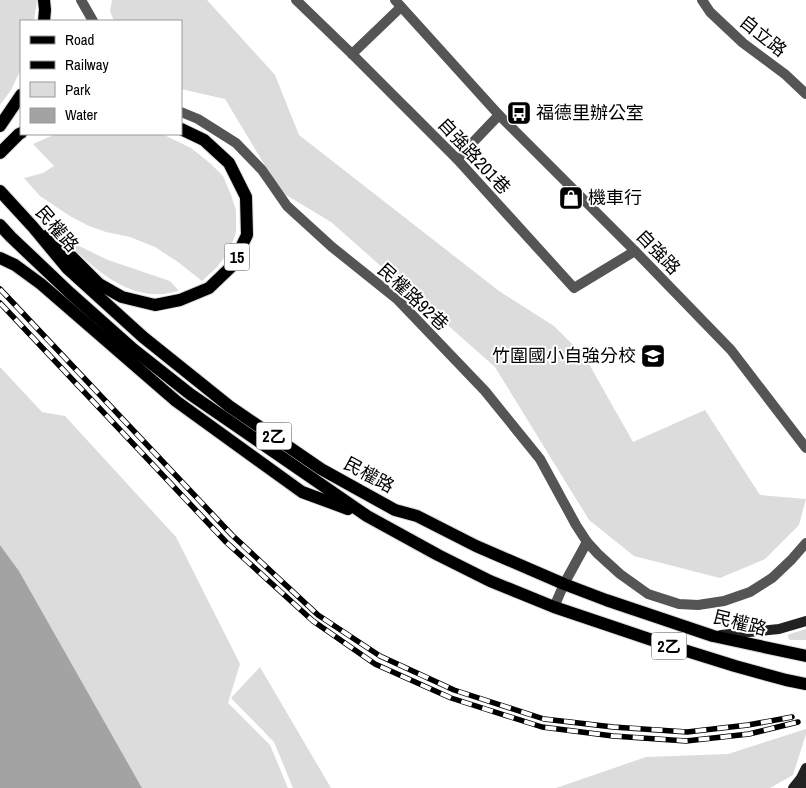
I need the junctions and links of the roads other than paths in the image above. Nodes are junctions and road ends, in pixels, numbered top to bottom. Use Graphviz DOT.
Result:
graph roads {
  1 [pos="44,0"];
  2 [pos="81,0"];
  3 [pos="296,0"];
  4 [pos="702,0"];
  5 [pos="398,3"];
  6 [pos="44,20"];
  7 [pos="92,20"];
  8 [pos="352,54"];
  9 [pos="806,94"];
  10 [pos="20,96"];
  11 [pos="182,112"];
  12 [pos="498,115"];
  13 [pos="0,126"];
  14 [pos="182,129"];
  15 [pos="20,133"];
  16 [pos="0,152"];
  17 [pos="457,159"];
  18 [pos="0,191"];
  19 [pos="0,225"];
  20 [pos="32,227"];
  21 [pos="635,251"];
  22 [pos="0,258"];
  23 [pos="806,448"];
  24 [pos="367,516"];
  25 [pos="587,542"];
  26 [pos="806,542"];
  27 [pos="564,584"];
  28 [pos="554,607"];
  29 [pos="806,621"];
  30 [pos="713,636"];
  31 [pos="803,656"];
  32 [pos="806,684"];
  33 [pos="806,768"];
  34 [pos="806,780"];
  35 [pos="793,788"];
  36 [pos="804,788"];
  1 -- 6 [label="main road"];
  2 -- 7 [label="street"];
  3 -- 8 [label="street, 自強路201巷"];
  4 -- 9 [label="street, 自立路"];
  5 -- 8 [label="street"];
  5 -- 12 [label="street, 自強路"];
  8 -- 17 [label="street, 自強路201巷"];
  10 -- 13 [label="main road"];
  11 -- 25 [label="street, 民權路92巷"];
  12 -- 17 [label="street"];
  12 -- 21 [label="street, 自強路"];
  14 -- 20 [label="main road, 15"];
  15 -- 16 [label="main road"];
  17 -- 21 [label="street, 自強路201巷"];
  18 -- 20 [label="main road, 民權路 / 2乙"];
  19 -- 24 [label="main road, 民權路 / 2乙"];
  20 -- 27 [label="main road, 民權路 / 2乙"];
  21 -- 23 [label="street, 自強路"];
  22 -- 24 [label="main road"];
  24 -- 28 [label="main road, 民權路 / 2乙"];
  25 -- 26 [label="street"];
  25 -- 27 [label="street"];
  27 -- 28 [label="street"];
  27 -- 30 [label="main road, 民權路 / 2乙"];
  28 -- 32 [label="main road, 民權路 / 2乙"];
  29 -- 30 [label="street"];
  30 -- 31 [label="main road, 民權路 / 2乙"];
  33 -- 35 [label="street"];
  34 -- 36 [label="street"];
}
